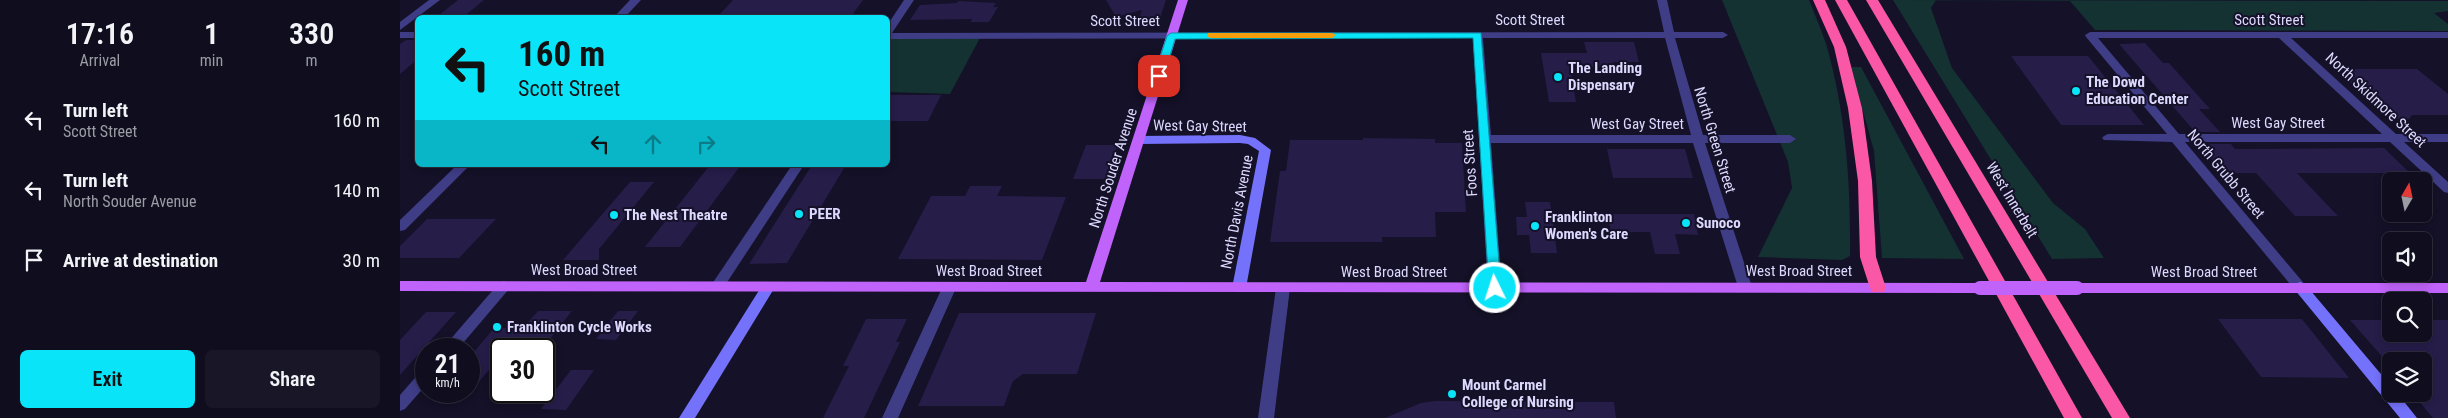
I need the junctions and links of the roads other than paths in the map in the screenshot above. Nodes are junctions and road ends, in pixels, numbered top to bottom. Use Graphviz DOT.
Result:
graph roads {
  1 [pos="435,0"];
  2 [pos="636,0"];
  3 [pos="909,0"];
  4 [pos="1183,0"];
  5 [pos="1662,0"];
  6 [pos="1819,0"];
  7 [pos="1841,0"];
  8 [pos="1872,0"];
  9 [pos="415,15"];
  10 [pos="416,15"];
  11 [pos="621,15"];
  12 [pos="400,27"];
  13 [pos="890,28"];
  14 [pos="400,35"];
  15 [pos="415,35"];
  16 [pos="1478,35"];
  17 [pos="1669,35"];
  18 [pos="1723,35"];
  19 [pos="2090,35"];
  20 [pos="2282,35"];
  21 [pos="2448,35"];
  22 [pos="890,36"];
  23 [pos="1171,36"];
  24 [pos="1699,138"];
  25 [pos="2108,138"];
  26 [pos="2393,138"];
  27 [pos="2448,138"];
  28 [pos="1484,139"];
  29 [pos="1790,139"];
  30 [pos="2176,139"];
  31 [pos="1139,140"];
  32 [pos="1260,144"];
  33 [pos="462,167"];
  34 [pos="797,167"];
  35 [pos="2448,189"];
  36 [pos="400,226"];
  37 [pos="400,286"];
  38 [pos="504,286"];
  39 [pos="717,287"];
  40 [pos="768,287"];
  41 [pos="1745,287"];
  42 [pos="2300,287"];
  43 [pos="949,288"];
  44 [pos="1091,288"];
  45 [pos="1240,288"];
  46 [pos="1283,288"];
  47 [pos="1495,288"];
  48 [pos="1878,288"];
  49 [pos="2448,288"];
  50 [pos="459,338"];
  51 [pos="415,388"];
  52 [pos="400,405"];
  53 [pos="687,418"];
  54 [pos="890,418"];
  55 [pos="1266,418"];
  56 [pos="2073,418"];
  57 [pos="2121,418"];
  58 [pos="2409,418"];
  1 -- 10 [label="street"];
  2 -- 11 [label="street"];
  3 -- 13 [label="street"];
  4 -- 23 [label="main road, North Souder Avenue"];
  5 -- 17 [label="street, North Green Street"];
  6 -- 48 [label="highway"];
  7 -- 56 [label="highway"];
  8 -- 57 [label="highway, West Innerbelt"];
  9 -- 12 [label="street"];
  14 -- 15 [label="street"];
  16 -- 17 [label="street, Scott Street"];
  16 -- 23 [label="street, Scott Street"];
  16 -- 28 [label="street, Foos Street"];
  17 -- 18 [label="street, Scott Street"];
  17 -- 24 [label="street, North Green Street"];
  19 -- 20 [label="street, Scott Street"];
  19 -- 30 [label="street, North Grubb Street"];
  20 -- 21 [label="street, Scott Street"];
  20 -- 26 [label="street, North Skidmore Street"];
  22 -- 23 [label="street, Scott Street"];
  23 -- 31 [label="main road, North Souder Avenue"];
  24 -- 28 [label="street, West Gay Street"];
  24 -- 29 [label="street, West Gay Street"];
  24 -- 41 [label="street, North Green Street"];
  25 -- 30 [label="street, West Gay Street"];
  26 -- 27 [label="street, West Gay Street"];
  26 -- 30 [label="street, West Gay Street"];
  26 -- 35 [label="street, North Skidmore Street"];
  28 -- 47 [label="street, Foos Street"];
  30 -- 42 [label="street, North Grubb Street"];
  31 -- 32 [label="street, West Gay Street"];
  31 -- 44 [label="main road, North Souder Avenue"];
  32 -- 45 [label="street, North Davis Avenue"];
  33 -- 36 [label="street"];
  34 -- 39 [label="street"];
  37 -- 38 [label="main road, West Broad Street"];
  38 -- 39 [label="main road, West Broad Street"];
  38 -- 50 [label="street"];
  39 -- 40 [label="main road, West Broad Street"];
  40 -- 43 [label="main road, West Broad Street"];
  40 -- 53 [label="street"];
  41 -- 47 [label="main road, West Broad Street"];
  41 -- 48 [label="main road, West Broad Street"];
  42 -- 48 [label="main road, West Broad Street, bridge"];
  42 -- 49 [label="main road, West Broad Street"];
  42 -- 58 [label="street"];
  43 -- 44 [label="main road, West Broad Street"];
  43 -- 54 [label="street"];
  44 -- 45 [label="main road, West Broad Street"];
  45 -- 46 [label="main road, West Broad Street"];
  46 -- 47 [label="main road, West Broad Street"];
  46 -- 55 [label="street"];
  51 -- 52 [label="street"];
}
